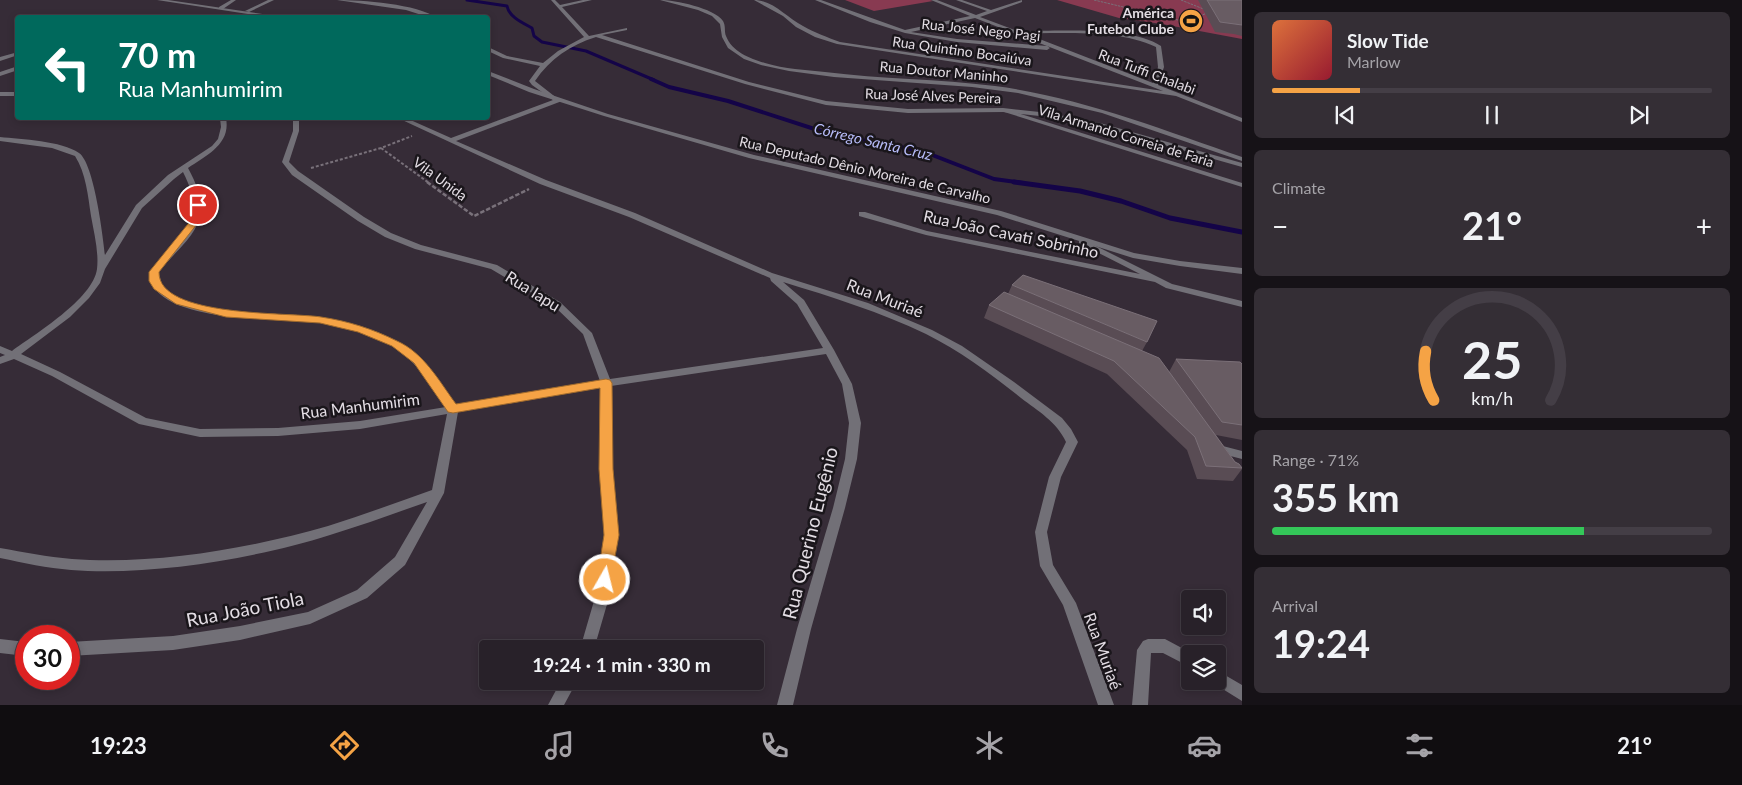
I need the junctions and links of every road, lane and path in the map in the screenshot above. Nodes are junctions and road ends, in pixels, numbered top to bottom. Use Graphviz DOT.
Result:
graph roads {
  1 [pos="159,0"];
  2 [pos="234,0"];
  3 [pos="272,0"];
  4 [pos="339,0"];
  5 [pos="553,0"];
  6 [pos="589,0"];
  7 [pos="662,0"];
  8 [pos="756,0"];
  9 [pos="817,0"];
  10 [pos="933,0"];
  11 [pos="958,0"];
  12 [pos="1094,0"];
  13 [pos="1182,0"];
  14 [pos="1020,1"];
  15 [pos="1000,2"];
  16 [pos="1007,5"];
  17 [pos="560,6"];
  18 [pos="221,8"];
  19 [pos="247,11"];
  20 [pos="990,11"];
  21 [pos="264,15"];
  22 [pos="432,15"];
  23 [pos="978,16"];
  24 [pos="624,29"];
  25 [pos="903,31"];
  26 [pos="1013,31"];
  27 [pos="596,35"];
  28 [pos="588,38"];
  29 [pos="1058,49"];
  30 [pos="490,51"];
  31 [pos="15,54"];
  32 [pos="0,59"];
  33 [pos="545,65"];
  34 [pos="15,69"];
  35 [pos="0,74"];
  36 [pos="490,74"];
  37 [pos="1155,86"];
  38 [pos="0,94"];
  39 [pos="15,94"];
  40 [pos="1175,95"];
  41 [pos="558,100"];
  42 [pos="1003,110"];
  43 [pos="223,120"];
  44 [pos="296,120"];
  45 [pos="407,120"];
  46 [pos="1242,120"];
  47 [pos="429,129"];
  48 [pos="0,138"];
  49 [pos="450,141"];
  50 [pos="381,148"];
  51 [pos="1242,159"];
  52 [pos="1242,165"];
  53 [pos="184,167"];
  54 [pos="295,173"];
  55 [pos="543,182"];
  56 [pos="1242,185"];
  57 [pos="862,214"];
  58 [pos="1082,241"];
  59 [pos="101,269"];
  60 [pos="1242,271"];
  61 [pos="769,275"];
  62 [pos="1154,280"];
  63 [pos="1242,304"];
  64 [pos="0,349"];
  65 [pos="828,350"];
  66 [pos="12,356"];
  67 [pos="0,361"];
  68 [pos="606,383"];
  69 [pos="453,409"];
  70 [pos="1242,455"];
  71 [pos="1226,463"];
  72 [pos="438,493"];
  73 [pos="0,553"];
  74 [pos="591,640"];
  75 [pos="0,646"];
  76 [pos="15,647"];
  77 [pos="80,648"];
  78 [pos="1181,655"];
  79 [pos="1226,683"];
  80 [pos="564,690"];
  81 [pos="1242,694"];
  82 [pos="556,705"];
  83 [pos="785,705"];
  84 [pos="1106,705"];
  85 [pos="1140,705"];
  1 -- 18 [label="street"];
  2 -- 18 [label="street"];
  3 -- 19 [label="street"];
  4 -- 22 [label="street"];
  5 -- 17 [label="street"];
  6 -- 17 [label="street"];
  7 -- 51 [label="street, Rua Doutor Maninho"];
  8 -- 40 [label="street, Rua Quintino Bocaiúva"];
  9 -- 25 [label="street, Rua José Nego Pagi"];
  10 -- 23 [label="street, Rua Tuffi Chalabi"];
  11 -- 20 [label="street"];
  12 -- 13 [label="path"];
  14 -- 16 [label="street"];
  15 -- 16 [label="street"];
  16 -- 20 [label="street"];
  17 -- 28 [label="street"];
  18 -- 19 [label="street"];
  19 -- 21 [label="street"];
  20 -- 23 [label="street"];
  23 -- 25 [label="street"];
  23 -- 26 [label="street, Rua Tuffi Chalabi"];
  24 -- 27 [label="street"];
  25 -- 29 [label="street, Rua José Nego Pagi"];
  26 -- 29 [label="street, Rua Tuffi Chalabi"];
  26 -- 37 [label="street"];
  27 -- 28 [label="street"];
  27 -- 42 [label="street, Rua José Alves Pereira"];
  28 -- 33 [label="street"];
  29 -- 37 [label="street, Rua Tuffi Chalabi"];
  30 -- 33 [label="street"];
  31 -- 32 [label="street"];
  33 -- 41 [label="street"];
  34 -- 35 [label="street"];
  36 -- 41 [label="street, Rua Deputado Dênio Moreira de Carvalho"];
  37 -- 40 [label="street, Rua Tuffi Chalabi"];
  38 -- 39 [label="street"];
  40 -- 46 [label="street, Rua Tuffi Chalabi"];
  41 -- 49 [label="street"];
  41 -- 58 [label="street, Rua Deputado Dênio Moreira de Carvalho"];
  42 -- 52 [label="street, Rua José Alves Pereira"];
  42 -- 56 [label="street, Vila Armando Correia de Faria"];
  43 -- 53 [label="street"];
  44 -- 54 [label="street"];
  45 -- 47 [label="street, Rua Muriaé"];
  47 -- 49 [label="street, Rua Muriaé"];
  47 -- 50 [label="path"];
  48 -- 59 [label="street"];
  49 -- 55 [label="street, Rua Muriaé"];
  50 -- 54 [label="path"];
  50 -- 55 [label="path, Vila Unida"];
  53 -- 59 [label="street"];
  53 -- 69 [label="street"];
  54 -- 68 [label="street, Rua Iapu"];
  55 -- 61 [label="street, Rua Muriaé"];
  57 -- 62 [label="street, Rua João Cavati Sobrinho"];
  58 -- 60 [label="street, Rua Deputado Dênio Moreira de Carvalho"];
  58 -- 62 [label="street"];
  59 -- 66 [label="street"];
  61 -- 65 [label="street, Rua Querino Eugênio"];
  61 -- 84 [label="street, Rua Muriaé"];
  62 -- 63 [label="street"];
  64 -- 66 [label="street, Rua Manhumirim"];
  65 -- 68 [label="street, Rua Manhumirim"];
  65 -- 83 [label="street, Rua Querino Eugênio"];
  66 -- 67 [label="street"];
  66 -- 69 [label="street, Rua Manhumirim"];
  68 -- 69 [label="street, Rua Manhumirim"];
  68 -- 74 [label="street, Rua Iapu"];
  69 -- 72 [label="street, Rua João Tiola"];
  70 -- 71 [label="street"];
  72 -- 73 [label="street"];
  72 -- 77 [label="street, Rua João Tiola"];
  75 -- 76 [label="street"];
  78 -- 85 [label="street"];
  79 -- 81 [label="street"];
  80 -- 82 [label="street"];
}
